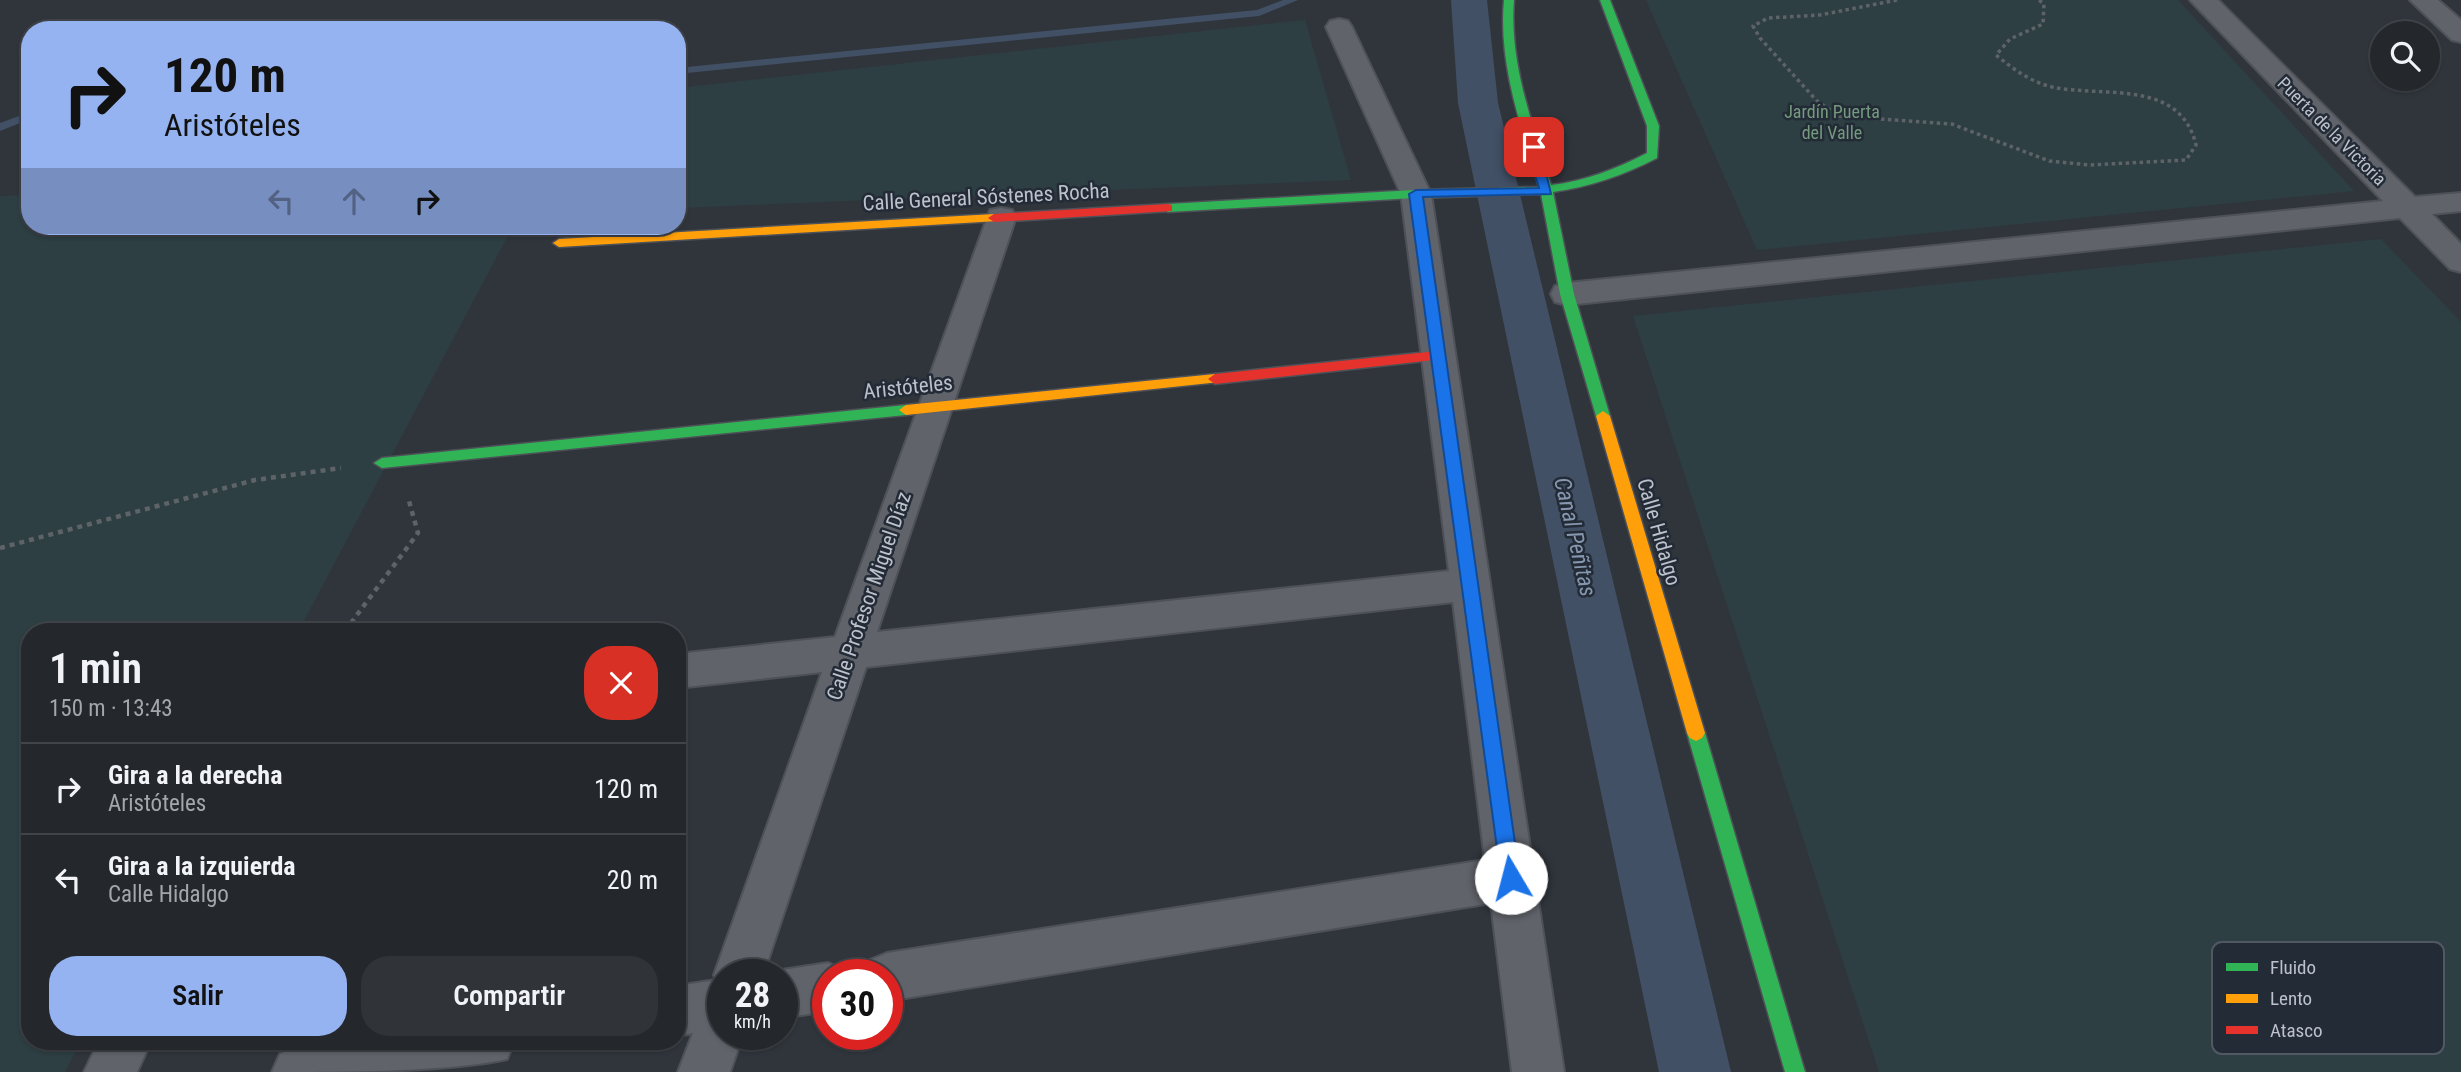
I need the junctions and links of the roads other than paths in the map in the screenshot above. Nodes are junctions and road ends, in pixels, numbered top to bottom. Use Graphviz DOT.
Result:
graph roads {
  1 [pos="1509,0"];
  2 [pos="1605,0"];
  3 [pos="2203,0"];
  4 [pos="2423,0"];
  5 [pos="1339,27"];
  6 [pos="2461,34"];
  7 [pos="1546,192"];
  8 [pos="1416,194"];
  9 [pos="2461,202"];
  10 [pos="2407,207"];
  11 [pos="1001,217"];
  12 [pos="559,243"];
  13 [pos="2461,262"];
  14 [pos="1567,293"];
  15 [pos="1438,356"];
  16 [pos="934,406"];
  17 [pos="382,463"];
  18 [pos="1470,584"];
  19 [pos="850,652"];
  20 [pos="686,670"];
  21 [pos="1511,878"];
  22 [pos="744,959"];
  23 [pos="903,974"];
  24 [pos="707,1006"];
  25 [pos="686,1009"];
  26 [pos="122,1050"];
  27 [pos="434,1050"];
  28 [pos="712,1050"];
  29 [pos="110,1072"];
  30 [pos="298,1072"];
  31 [pos="704,1072"];
  32 [pos="1538,1072"];
  33 [pos="1795,1072"];
  1 -- 7 [label="street, Calle Hidalgo"];
  2 -- 7 [label="street"];
  3 -- 10 [label="street, Puerta de la Victoria"];
  4 -- 6 [label="street"];
  5 -- 8 [label="street"];
  7 -- 8 [label="street"];
  7 -- 14 [label="street, Calle Hidalgo"];
  8 -- 11 [label="street, Calle General Sóstenes Rocha"];
  8 -- 15 [label="street"];
  9 -- 10 [label="street"];
  10 -- 13 [label="street, Puerta de la Victoria"];
  10 -- 14 [label="street"];
  11 -- 12 [label="street, Calle General Sóstenes Rocha"];
  11 -- 16 [label="street, Calle Profesor Miguel Díaz"];
  14 -- 33 [label="street, Calle Hidalgo"];
  15 -- 16 [label="street, Aristóteles"];
  15 -- 18 [label="street"];
  16 -- 17 [label="street, Aristóteles"];
  16 -- 19 [label="street, Calle Profesor Miguel Díaz"];
  18 -- 19 [label="street"];
  18 -- 21 [label="street"];
  19 -- 20 [label="street"];
  19 -- 22 [label="street, Calle Profesor Miguel Díaz"];
  21 -- 23 [label="street"];
  21 -- 32 [label="street"];
  24 -- 25 [label="street"];
  26 -- 29 [label="street"];
  27 -- 30 [label="street"];
  28 -- 31 [label="street"];
}
